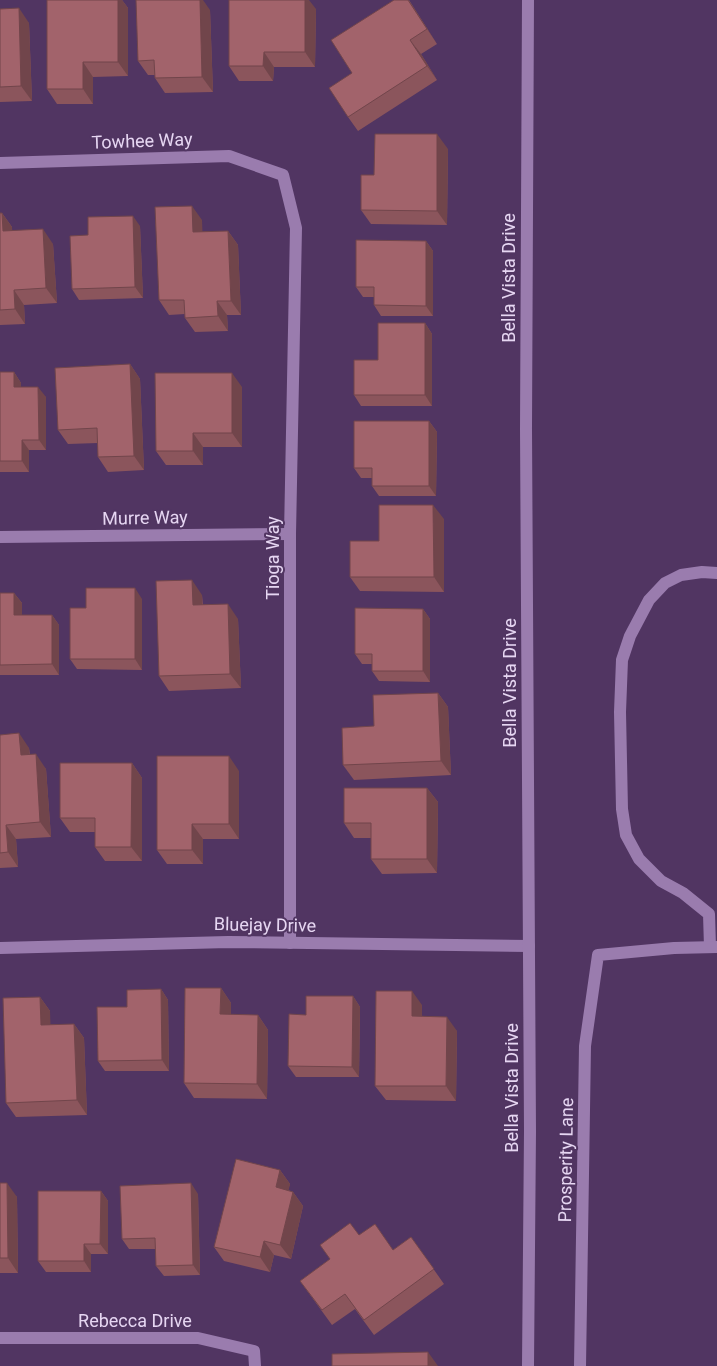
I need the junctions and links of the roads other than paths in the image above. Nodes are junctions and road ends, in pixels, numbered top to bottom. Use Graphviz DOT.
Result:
graph roads {
  1 [pos="528,0"];
  2 [pos="0,163"];
  3 [pos="283,174"];
  4 [pos="290,534"];
  5 [pos="0,537"];
  6 [pos="717,573"];
  7 [pos="290,943"];
  8 [pos="530,946"];
  9 [pos="714,947"];
  10 [pos="0,948"];
  11 [pos="0,1338"];
  12 [pos="255,1366"];
  13 [pos="528,1366"];
  14 [pos="580,1366"];
  1 -- 8 [label="street, Bella Vista Drive"];
  2 -- 3 [label="street, Towhee Way"];
  3 -- 4 [label="street, Tioga Way"];
  4 -- 5 [label="street, Murre Way"];
  4 -- 7 [label="street, Tioga Way"];
  6 -- 9 [label="street"];
  7 -- 8 [label="street, Bluejay Drive"];
  7 -- 10 [label="street, Bluejay Drive"];
  8 -- 13 [label="street, Bella Vista Drive"];
  9 -- 14 [label="street, Prosperity Lane"];
  11 -- 12 [label="street, Rebecca Drive"];
}
